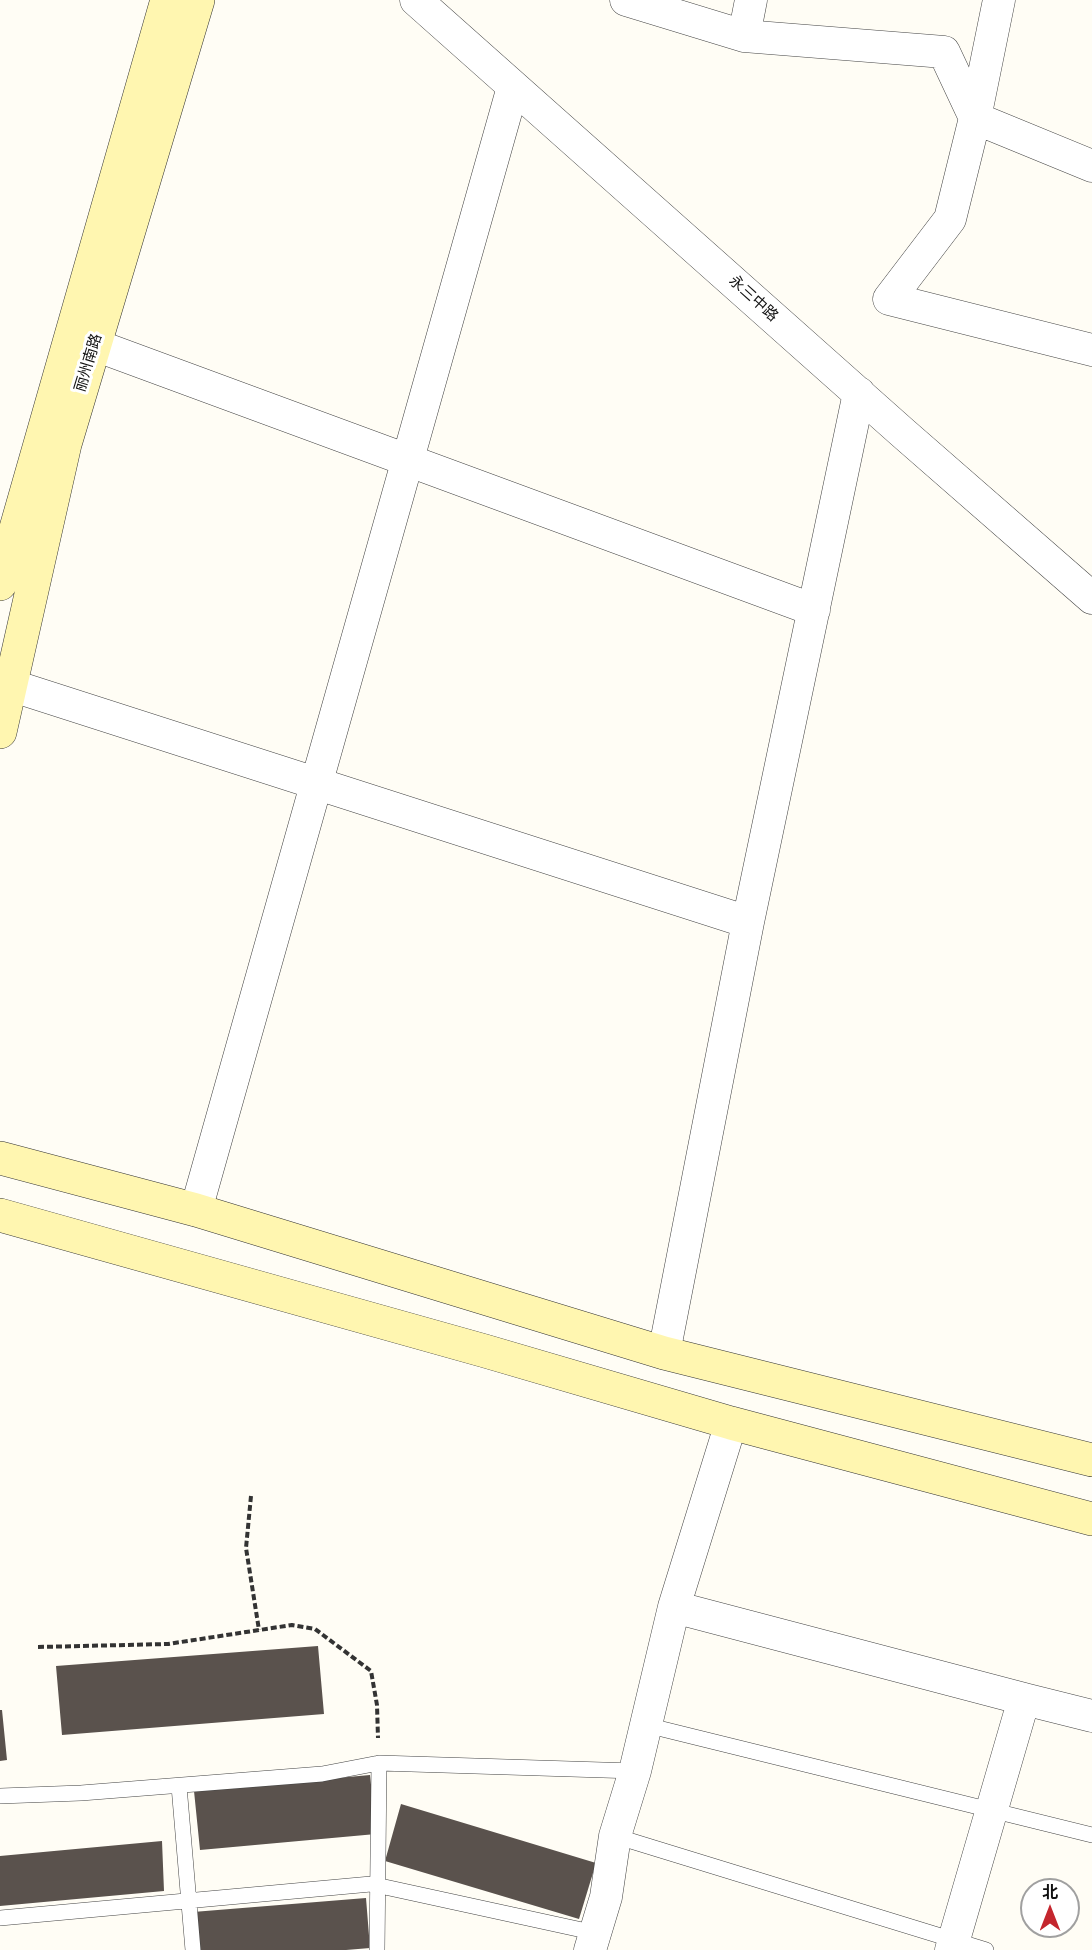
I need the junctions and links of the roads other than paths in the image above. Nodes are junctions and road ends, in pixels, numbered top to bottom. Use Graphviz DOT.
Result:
graph roads {
  1 [pos="167,0"];
  2 [pos="198,0"];
  3 [pos="416,0"];
  4 [pos="626,0"];
  5 [pos="751,0"];
  6 [pos="999,0"];
  7 [pos="744,36"];
  8 [pos="513,87"];
  9 [pos="975,118"];
  10 [pos="1092,166"];
  11 [pos="95,345"];
  12 [pos="1092,350"];
  13 [pos="859,393"];
  14 [pos="8,522"];
  15 [pos="1080,577"];
  16 [pos="0,584"];
  17 [pos="1092,598"];
  18 [pos="814,610"];
  19 [pos="10,685"];
  20 [pos="0,732"];
  21 [pos="748,922"];
  22 [pos="0,1158"];
  23 [pos="196,1210"];
  24 [pos="0,1215"];
  25 [pos="664,1353"];
  26 [pos="731,1423"];
  27 [pos="1092,1460"];
  28 [pos="1092,1519"];
  29 [pos="674,1607"];
  30 [pos="1024,1699"];
  31 [pos="1092,1716"];
  32 [pos="646,1725"];
  33 [pos="379,1762"];
  34 [pos="635,1772"];
  35 [pos="179,1786"];
  36 [pos="0,1796"];
  37 [pos="1092,1834"];
  38 [pos="615,1836"];
  39 [pos="0,1917"];
  40 [pos="593,1942"];
  41 [pos="193,1950"];
  42 [pos="377,1950"];
  43 [pos="951,1950"];
  44 [pos="986,1950"];
  1 -- 14 [label="main road"];
  2 -- 11 [label="main road, 丽州南路"];
  3 -- 8 [label="street, 永三中路"];
  4 -- 7 [label="street"];
  5 -- 7 [label="street"];
  6 -- 9 [label="street"];
  7 -- 9 [label="street"];
  8 -- 13 [label="street, 永三中路"];
  8 -- 23 [label="street"];
  9 -- 10 [label="street"];
  9 -- 12 [label="street"];
  11 -- 18 [label="street"];
  11 -- 19 [label="main road, 丽州南路"];
  13 -- 15 [label="street, 永三中路"];
  13 -- 18 [label="street"];
  14 -- 16 [label="main road"];
  15 -- 17 [label="street, 永三中路"];
  18 -- 21 [label="street"];
  19 -- 20 [label="main road, 丽州南路"];
  19 -- 21 [label="street"];
  21 -- 25 [label="street"];
  22 -- 23 [label="main road"];
  23 -- 25 [label="main road"];
  24 -- 26 [label="main road"];
  25 -- 27 [label="main road"];
  26 -- 28 [label="main road"];
  26 -- 29 [label="street"];
  29 -- 30 [label="street"];
  29 -- 32 [label="street"];
  30 -- 31 [label="street"];
  30 -- 43 [label="street"];
  32 -- 34 [label="street"];
  32 -- 37 [label="lane"];
  33 -- 34 [label="lane"];
  33 -- 35 [label="lane"];
  33 -- 42 [label="lane"];
  34 -- 38 [label="street"];
  35 -- 36 [label="lane"];
  35 -- 41 [label="lane"];
  38 -- 40 [label="street"];
  38 -- 44 [label="lane"];
  39 -- 40 [label="lane"];
}
